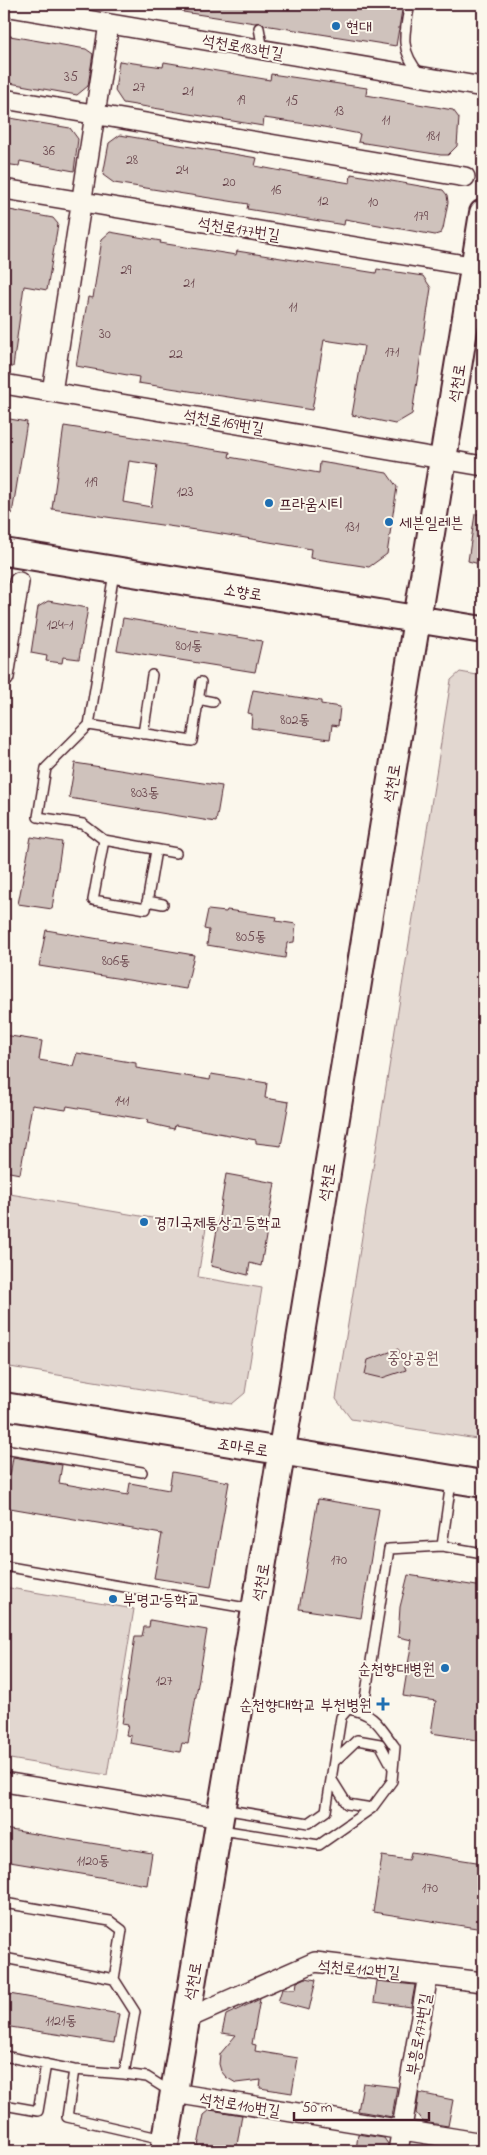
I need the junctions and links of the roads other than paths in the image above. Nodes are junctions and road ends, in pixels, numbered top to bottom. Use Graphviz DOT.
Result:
graph roads {
  1 [pos="410,4"];
  2 [pos="4,6"];
  3 [pos="110,24"];
  4 [pos="259,28"];
  5 [pos="263,50"];
  6 [pos="422,76"];
  7 [pos="483,87"];
  8 [pos="4,99"];
  9 [pos="96,114"];
  10 [pos="465,177"];
  11 [pos="4,189"];
  12 [pos="82,202"];
  13 [pos="483,213"];
  14 [pos="479,267"];
  15 [pos="4,384"];
  16 [pos="52,392"];
  17 [pos="444,459"];
  18 [pos="483,466"];
  19 [pos="4,552"];
  20 [pos="115,570"];
  21 [pos="19,582"];
  22 [pos="418,619"];
  23 [pos="483,630"];
  24 [pos="152,675"];
  25 [pos="4,677"];
  26 [pos="200,682"];
  27 [pos="198,699"];
  28 [pos="213,702"];
  29 [pos="89,725"];
  30 [pos="143,734"];
  31 [pos="104,840"];
  32 [pos="156,850"];
  33 [pos="176,853"];
  34 [pos="147,901"];
  35 [pos="163,904"];
  36 [pos="4,1406"];
  37 [pos="4,1449"];
  38 [pos="281,1452"];
  39 [pos="142,1472"];
  40 [pos="451,1479"];
  41 [pos="483,1484"];
  42 [pos="442,1546"];
  43 [pos="483,1553"];
  44 [pos="4,1566"];
  45 [pos="255,1609"];
  46 [pos="363,1711"];
  47 [pos="335,1760"];
  48 [pos="393,1768"];
  49 [pos="332,1780"];
  50 [pos="4,1782"];
  51 [pos="372,1808"];
  52 [pos="220,1819"];
  53 [pos="4,1903"];
  54 [pos="4,1958"];
  55 [pos="428,1975"];
  56 [pos="114,1979"];
  57 [pos="483,1982"];
  58 [pos="186,2019"];
  59 [pos="4,2056"];
  60 [pos="46,2064"];
  61 [pos="74,2070"];
  62 [pos="124,2074"];
  63 [pos="174,2093"];
  64 [pos="4,2105"];
  65 [pos="402,2130"];
  66 [pos="483,2143"];
  67 [pos="165,2145"];
  68 [pos="398,2151"];
  1 -- 6 [label="lane"];
  2 -- 3 [label="street, 석천로183번길"];
  3 -- 5 [label="street, 석천로183번길"];
  3 -- 9 [label="street"];
  4 -- 5 [label="lane"];
  5 -- 6 [label="street, 석천로183번길"];
  6 -- 7 [label="street, 석천로183번길"];
  8 -- 9 [label="street"];
  9 -- 10 [label="street"];
  9 -- 12 [label="street"];
  11 -- 12 [label="street, 석천로177번길"];
  12 -- 14 [label="street, 석천로177번길"];
  12 -- 16 [label="street"];
  13 -- 14 [label="street, 석천로"];
  14 -- 17 [label="street, 석천로"];
  15 -- 16 [label="street, 석천로169번길"];
  16 -- 17 [label="street, 석천로169번길"];
  17 -- 18 [label="street, 석천로169번길"];
  17 -- 22 [label="street, 석천로"];
  19 -- 20 [label="street, 소향로"];
  20 -- 22 [label="street, 소향로"];
  20 -- 29 [label="lane"];
  21 -- 25 [label="street"];
  22 -- 23 [label="street, 소향로"];
  22 -- 38 [label="street, 석천로"];
  24 -- 30 [label="lane"];
  26 -- 27 [label="lane"];
  27 -- 28 [label="lane"];
  27 -- 30 [label="lane"];
  29 -- 30 [label="lane"];
  29 -- 31 [label="lane"];
  31 -- 32 [label="lane"];
  31 -- 34 [label="lane"];
  32 -- 33 [label="lane"];
  32 -- 34 [label="lane"];
  34 -- 35 [label="lane"];
  36 -- 38 [label="street, 조마루로"];
  37 -- 39 [label="lane"];
  38 -- 40 [label="street, 조마루로"];
  38 -- 45 [label="street, 석천로"];
  40 -- 41 [label="street, 조마루로"];
  40 -- 42 [label="lane"];
  42 -- 43 [label="lane"];
  42 -- 46 [label="lane"];
  44 -- 45 [label="lane"];
  45 -- 52 [label="street, 석천로"];
  46 -- 47 [label="lane"];
  46 -- 48 [label="lane"];
  47 -- 48 [label="lane"];
  47 -- 49 [label="lane"];
  48 -- 51 [label="lane"];
  49 -- 51 [label="lane"];
  49 -- 52 [label="lane"];
  50 -- 52 [label="street"];
  51 -- 52 [label="lane"];
  52 -- 58 [label="street, 석천로"];
  53 -- 56 [label="lane"];
  54 -- 56 [label="lane"];
  55 -- 57 [label="street, 석천로112번길"];
  55 -- 58 [label="street, 석천로112번길"];
  55 -- 65 [label="street, 부흥로177번길"];
  56 -- 62 [label="lane"];
  58 -- 63 [label="street, 석천로"];
  59 -- 60 [label="lane"];
  60 -- 61 [label="lane"];
  60 -- 64 [label="lane"];
  61 -- 62 [label="lane"];
  61 -- 67 [label="lane"];
  62 -- 63 [label="lane"];
  63 -- 65 [label="street, 석천로110번길"];
  63 -- 67 [label="street, 석천로"];
  65 -- 66 [label="street, 석천로110번길"];
  65 -- 68 [label="street, 부흥로177번길"];
}
